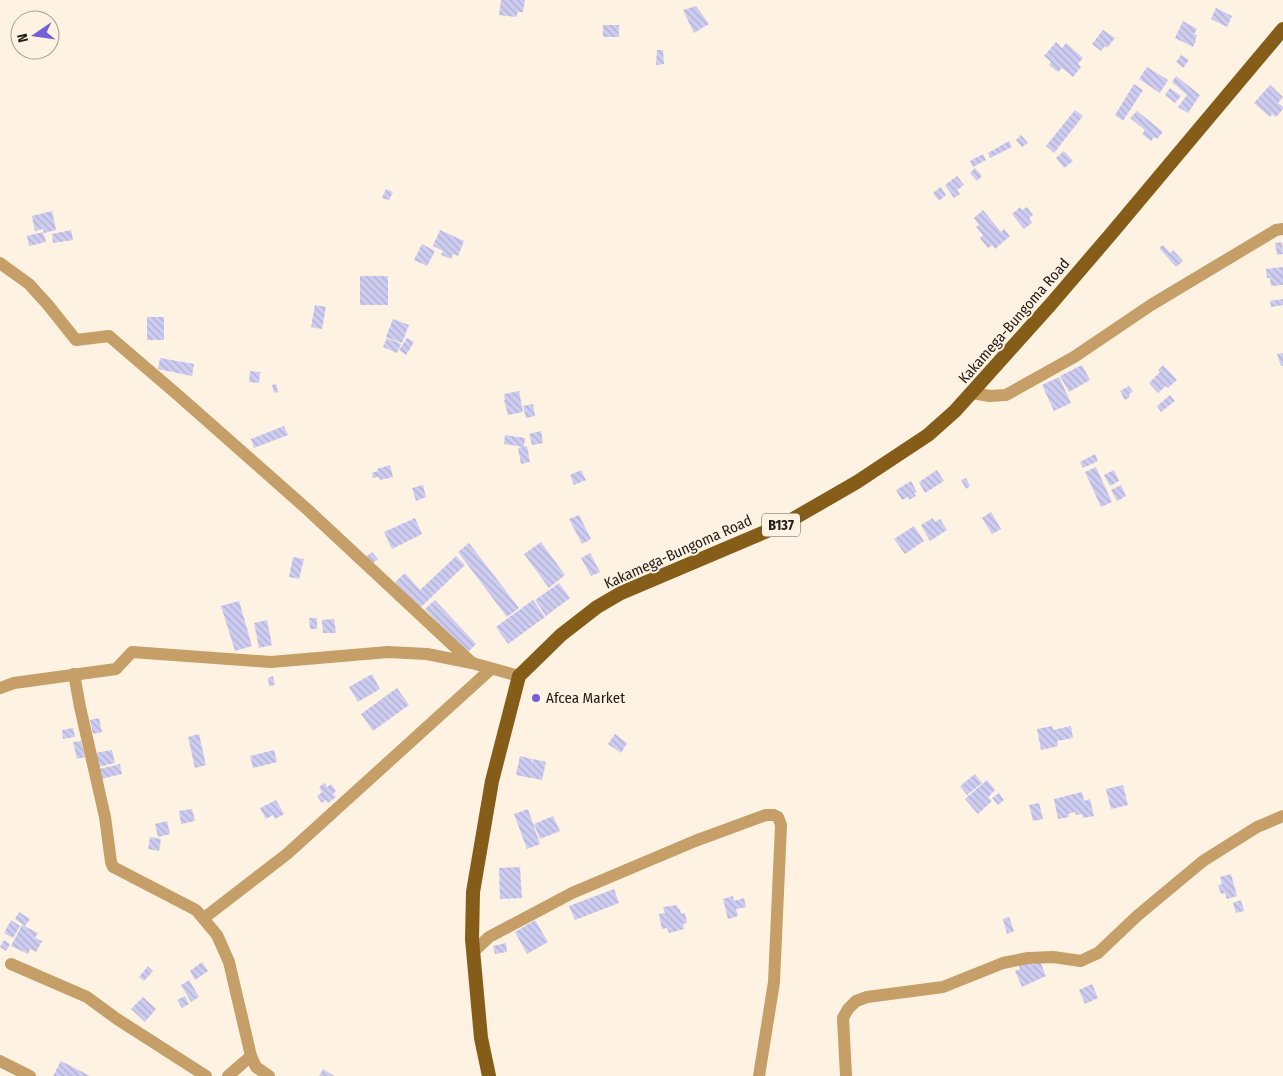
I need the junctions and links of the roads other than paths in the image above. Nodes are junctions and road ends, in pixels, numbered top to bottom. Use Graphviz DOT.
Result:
graph roads {
  1 [pos="1283,29"];
  2 [pos="1283,229"];
  3 [pos="0,263"];
  4 [pos="972,393"];
  5 [pos="472,663"];
  6 [pos="491,669"];
  7 [pos="74,674"];
  8 [pos="519,676"];
  9 [pos="0,688"];
  10 [pos="1283,816"];
  11 [pos="204,918"];
  12 [pos="473,952"];
  13 [pos="11,964"];
  14 [pos="251,1056"];
  15 [pos="0,1061"];
  16 [pos="30,1076"];
  17 [pos="206,1076"];
  18 [pos="228,1076"];
  19 [pos="269,1076"];
  20 [pos="490,1076"];
  21 [pos="759,1076"];
  22 [pos="846,1076"];
  1 -- 4 [label="main road, Kakamega-Bungoma Road / B137"];
  2 -- 4 [label="street"];
  3 -- 5 [label="street"];
  4 -- 8 [label="main road, Kakamega-Bungoma Road / B137"];
  5 -- 6 [label="street"];
  5 -- 7 [label="street"];
  6 -- 8 [label="street"];
  6 -- 11 [label="street"];
  7 -- 9 [label="street"];
  7 -- 11 [label="street"];
  8 -- 12 [label="main road"];
  10 -- 22 [label="street"];
  11 -- 14 [label="street"];
  12 -- 20 [label="main road"];
  12 -- 21 [label="street"];
  13 -- 17 [label="street"];
  14 -- 18 [label="street"];
  14 -- 19 [label="street"];
  15 -- 16 [label="street"];
}
